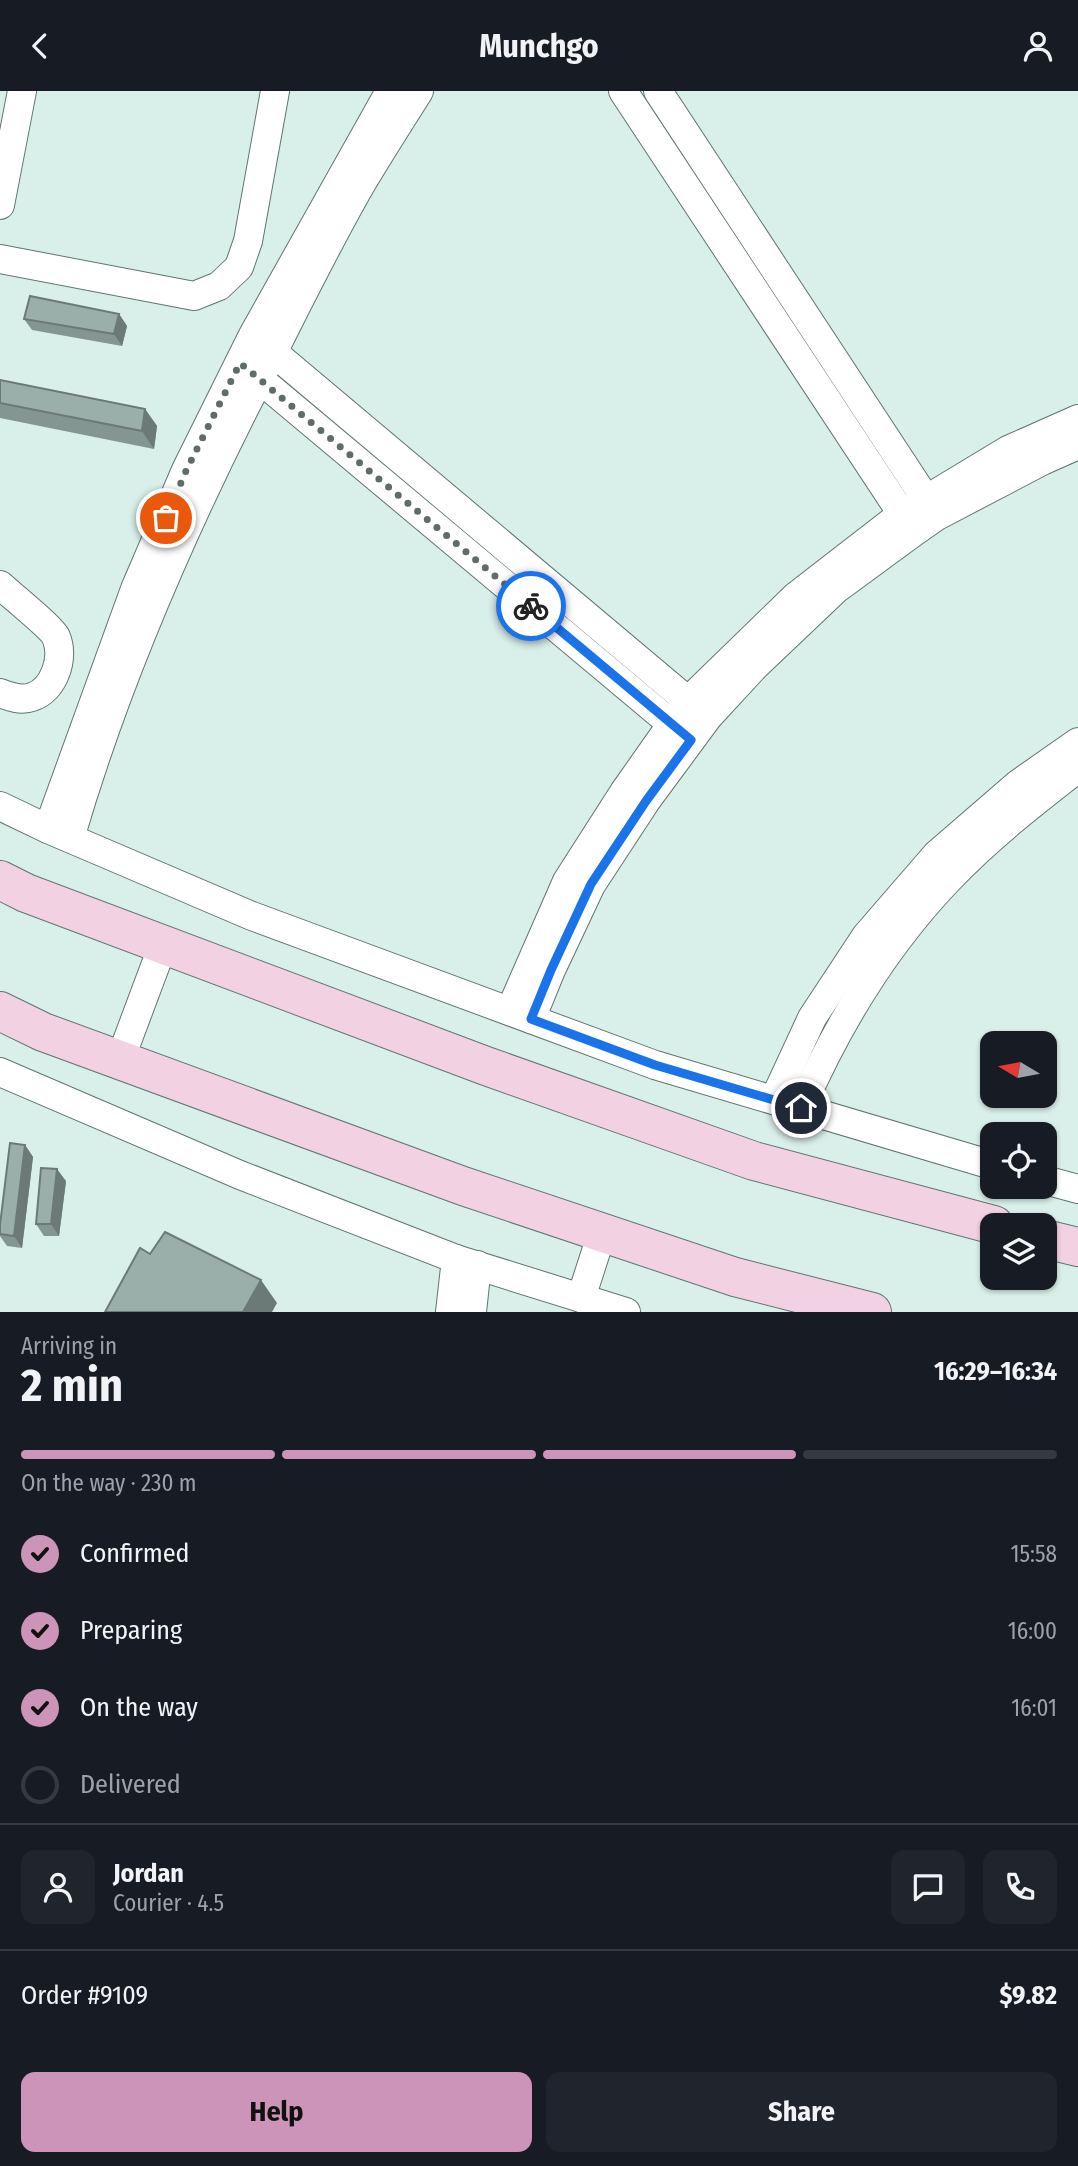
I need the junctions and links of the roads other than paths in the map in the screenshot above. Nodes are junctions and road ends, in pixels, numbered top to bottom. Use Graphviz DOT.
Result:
graph roads {
  1 [pos="22,91"];
  2 [pos="275,91"];
  3 [pos="390,91"];
  4 [pos="419,91"];
  5 [pos="623,91"];
  6 [pos="658,91"];
  7 [pos="0,205"];
  8 [pos="0,259"];
  9 [pos="263,343"];
  10 [pos="250,370"];
  11 [pos="1078,419"];
  12 [pos="1078,445"];
  13 [pos="919,515"];
  14 [pos="0,585"];
  15 [pos="0,693"];
  16 [pos="698,709"];
  17 [pos="681,732"];
  18 [pos="1078,743"];
  19 [pos="1078,768"];
  20 [pos="0,806"];
  21 [pos="59,834"];
  22 [pos="0,880"];
  23 [pos="163,945"];
  24 [pos="0,1011"];
  25 [pos="521,1015"];
  26 [pos="120,1060"];
  27 [pos="0,1072"];
  28 [pos="774,1100"];
  29 [pos="801,1108"];
  30 [pos="980,1161"];
  31 [pos="1057,1183"];
  32 [pos="1078,1189"];
  33 [pos="980,1221"];
  34 [pos="602,1233"];
  35 [pos="1057,1241"];
  36 [pos="1078,1247"];
  37 [pos="466,1262"];
  38 [pos="581,1298"];
  39 [pos="450,1312"];
  40 [pos="472,1312"];
  41 [pos="625,1312"];
  42 [pos="872,1312"];
  1 -- 7 [label="street"];
  2 -- 8 [label="street"];
  3 -- 9 [label="street"];
  4 -- 9 [label="street"];
  5 -- 13 [label="street"];
  6 -- 13 [label="street"];
  9 -- 10 [label="street"];
  9 -- 16 [label="street"];
  10 -- 17 [label="street"];
  10 -- 21 [label="street"];
  11 -- 13 [label="street"];
  12 -- 13 [label="street"];
  13 -- 16 [label="street"];
  14 -- 15 [label="street"];
  16 -- 17 [label="street"];
  17 -- 25 [label="street"];
  18 -- 28 [label="street"];
  19 -- 29 [label="street"];
  20 -- 21 [label="street"];
  21 -- 25 [label="street"];
  22 -- 23 [label="main road"];
  23 -- 26 [label="street"];
  23 -- 33 [label="main road"];
  24 -- 26 [label="main road"];
  25 -- 28 [label="street"];
  26 -- 34 [label="main road"];
  27 -- 37 [label="street"];
  28 -- 29 [label="street"];
  29 -- 30 [label="street"];
  31 -- 32 [label="street"];
  34 -- 38 [label="street"];
  34 -- 42 [label="main road"];
  35 -- 36 [label="main road"];
  37 -- 38 [label="street"];
  37 -- 39 [label="street"];
  37 -- 40 [label="street"];
  38 -- 41 [label="street"];
}
